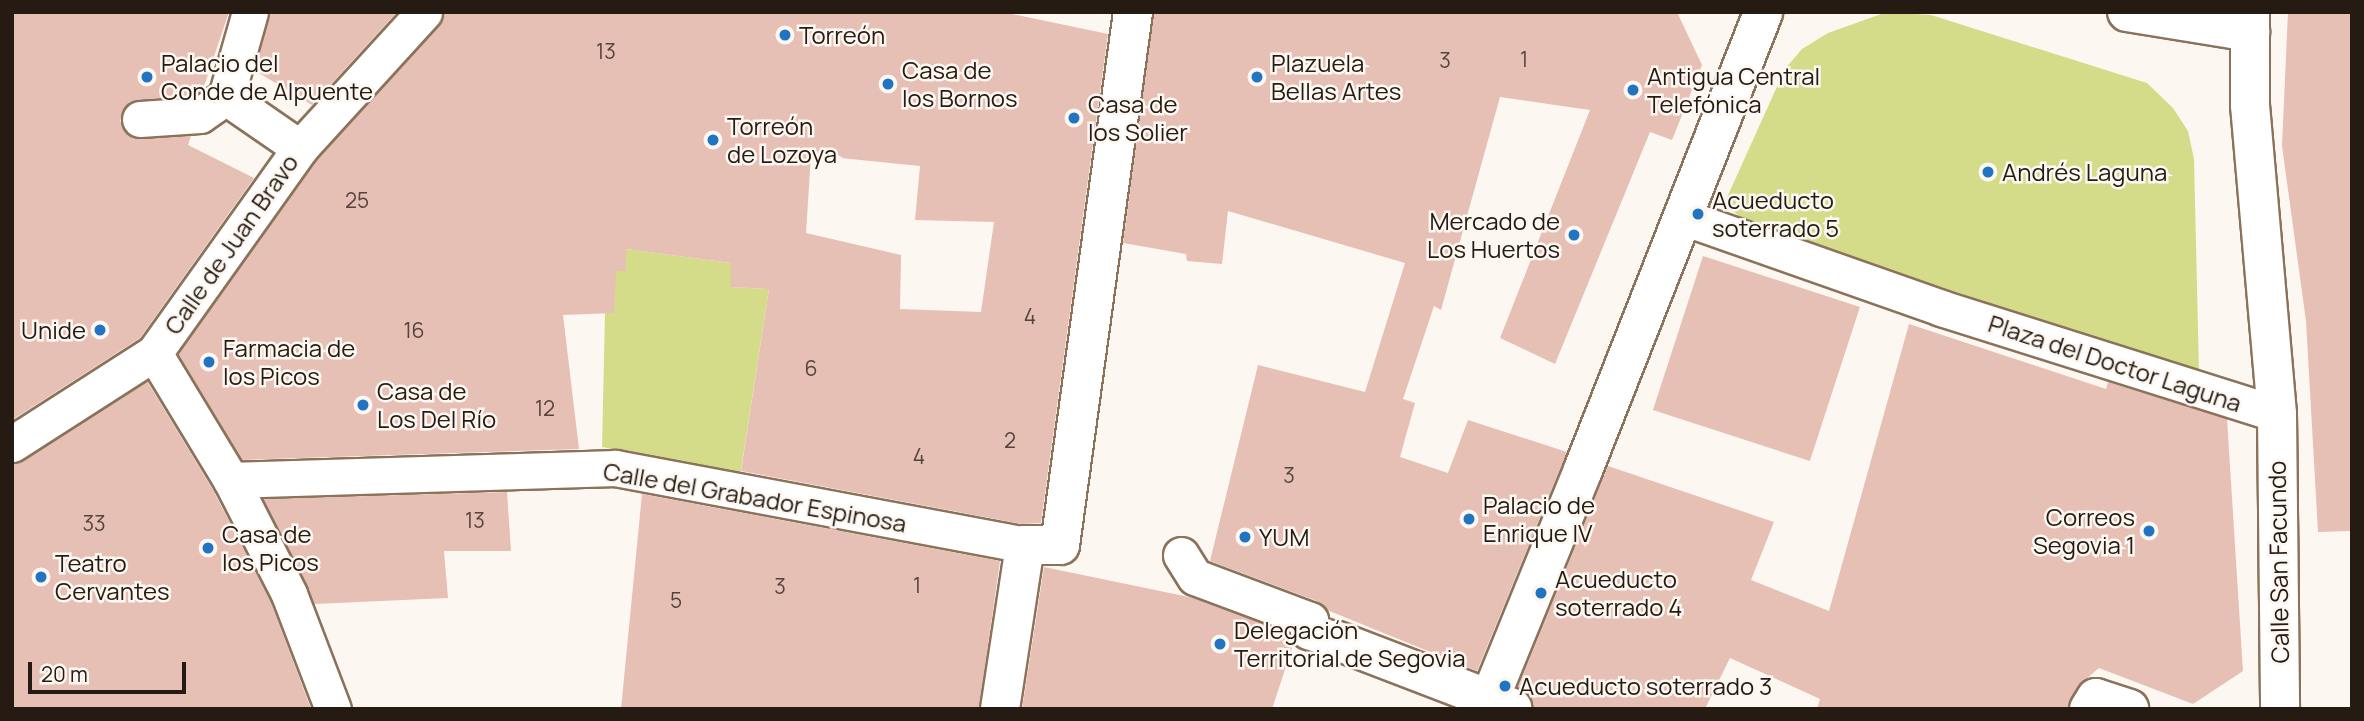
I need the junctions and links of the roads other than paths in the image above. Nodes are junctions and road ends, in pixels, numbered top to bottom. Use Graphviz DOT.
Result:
graph roads {
  1 [pos="250,12"];
  2 [pos="424,12"];
  3 [pos="1763,12"];
  4 [pos="2127,12"];
  5 [pos="1133,21"];
  6 [pos="2250,22"];
  7 [pos="226,97"];
  8 [pos="140,118"];
  9 [pos="300,148"];
  10 [pos="1682,217"];
  11 [pos="154,353"];
  12 [pos="2277,414"];
  13 [pos="12,444"];
  14 [pos="231,481"];
  15 [pos="1025,545"];
  16 [pos="1181,555"];
  17 [pos="1321,636"];
  18 [pos="1495,705"];
  19 [pos="333,709"];
  20 [pos="1000,709"];
  21 [pos="2089,709"];
  22 [pos="2129,709"];
  23 [pos="2280,709"];
  1 -- 7 [label="street"];
  2 -- 9 [label="street, Calle de Juan Bravo"];
  3 -- 10 [label="street"];
  4 -- 6 [label="street, Plaza del Doctor Laguna"];
  5 -- 15 [label="street"];
  6 -- 12 [label="street, Plaza del Doctor Laguna"];
  7 -- 8 [label="street"];
  7 -- 9 [label="street"];
  9 -- 11 [label="street, Calle de Juan Bravo"];
  10 -- 12 [label="street, Plaza del Doctor Laguna"];
  10 -- 18 [label="street"];
  11 -- 13 [label="street, Calle de Juan Bravo"];
  11 -- 14 [label="street"];
  12 -- 23 [label="street, Calle San Facundo"];
  14 -- 15 [label="street, Calle del Grabador Espinosa"];
  14 -- 19 [label="street"];
  15 -- 20 [label="street"];
  16 -- 17 [label="street"];
  17 -- 18 [label="street"];
  21 -- 22 [label="street"];
}
